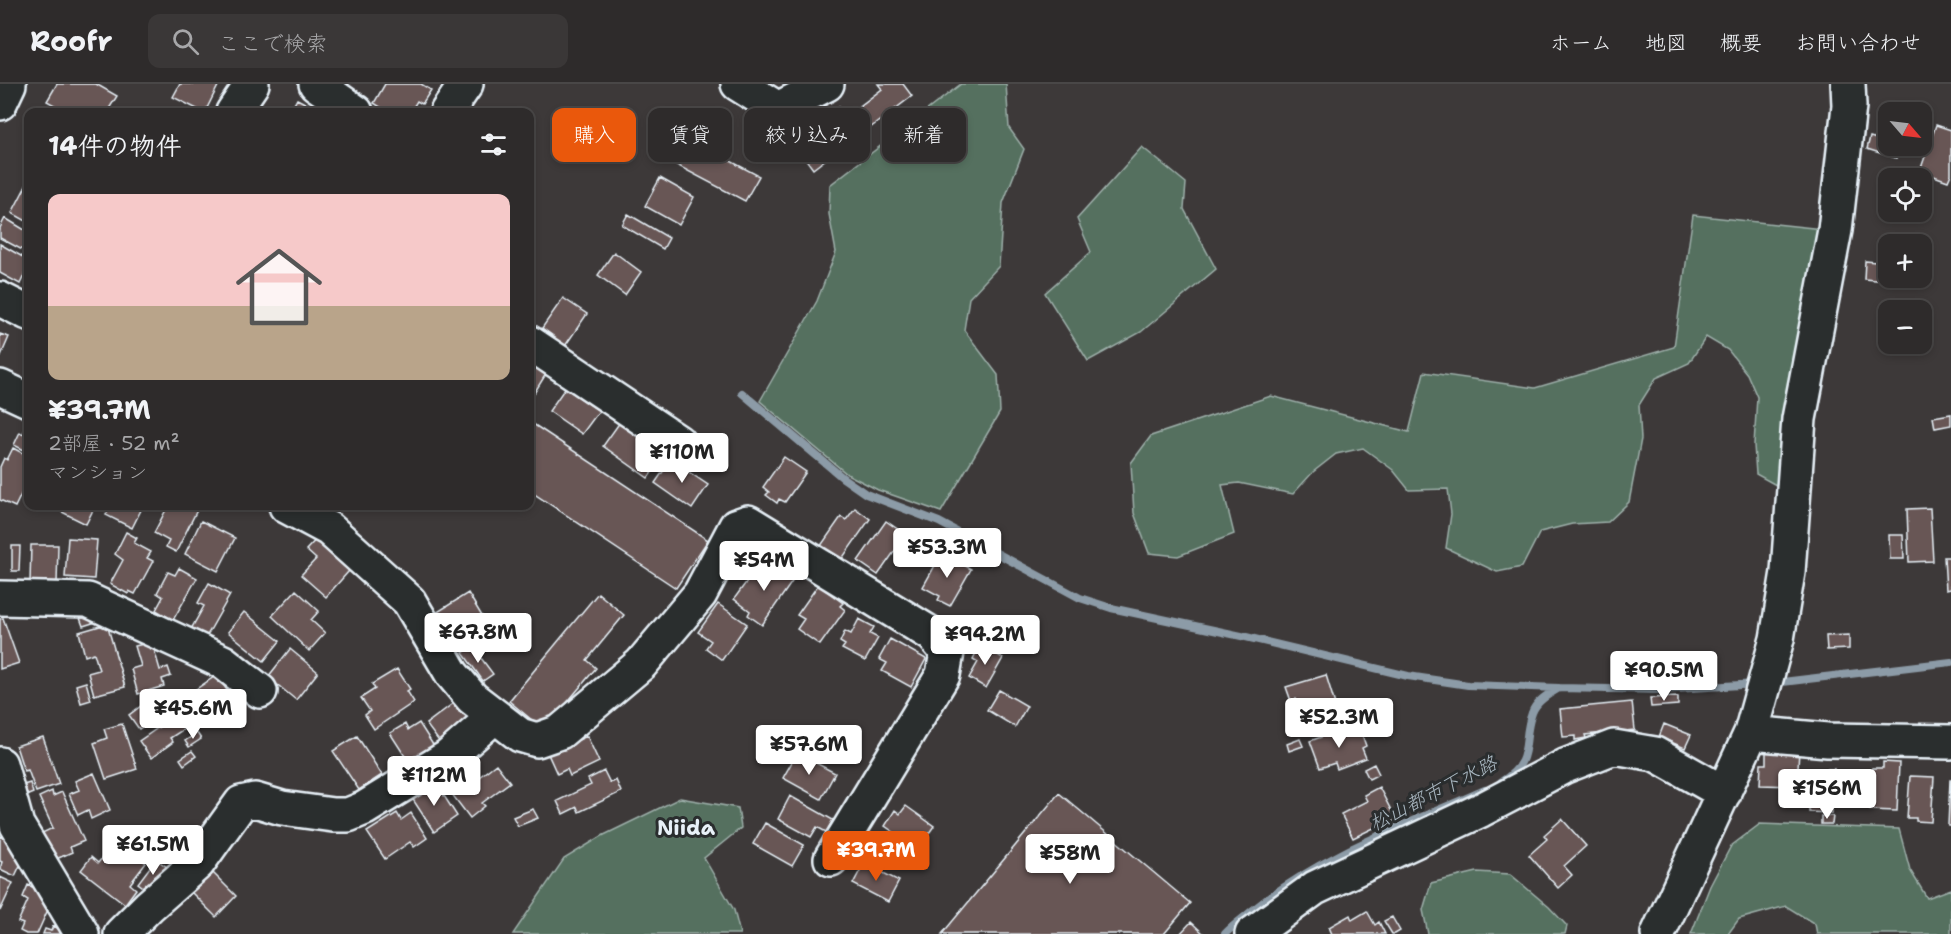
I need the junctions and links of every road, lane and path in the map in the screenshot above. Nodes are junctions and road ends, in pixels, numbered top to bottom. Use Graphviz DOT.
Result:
graph roads {
  1 [pos="9,84"];
  2 [pos="252,84"];
  3 [pos="316,84"];
  4 [pos="466,84"];
  5 [pos="738,84"];
  6 [pos="826,84"];
  7 [pos="1848,84"];
  8 [pos="0,103"];
  9 [pos="236,108"];
  10 [pos="350,108"];
  11 [pos="450,108"];
  12 [pos="0,299"];
  13 [pos="24,311"];
  14 [pos="534,346"];
  15 [pos="0,387"];
  16 [pos="24,398"];
  17 [pos="678,442"];
  18 [pos="293,510"];
  19 [pos="0,598"];
  20 [pos="260,691"];
  21 [pos="495,716"];
  22 [pos="1751,733"];
  23 [pos="1951,742"];
  24 [pos="2,779"];
  25 [pos="1724,793"];
  26 [pos="831,859"];
  27 [pos="82,934"];
  28 [pos="121,934"];
  29 [pos="1252,934"];
  30 [pos="1658,934"];
  1 -- 8 [label="street"];
  2 -- 9 [label="street"];
  3 -- 10 [label="street"];
  4 -- 11 [label="street"];
  5 -- 6 [label="street"];
  7 -- 22 [label="street"];
  12 -- 13 [label="street"];
  14 -- 17 [label="street"];
  15 -- 16 [label="street"];
  18 -- 21 [label="street"];
  19 -- 20 [label="street"];
  21 -- 26 [label="street"];
  21 -- 28 [label="street"];
  22 -- 23 [label="street"];
  22 -- 25 [label="street"];
  24 -- 27 [label="street"];
  25 -- 29 [label="street"];
  25 -- 30 [label="street"];
}
